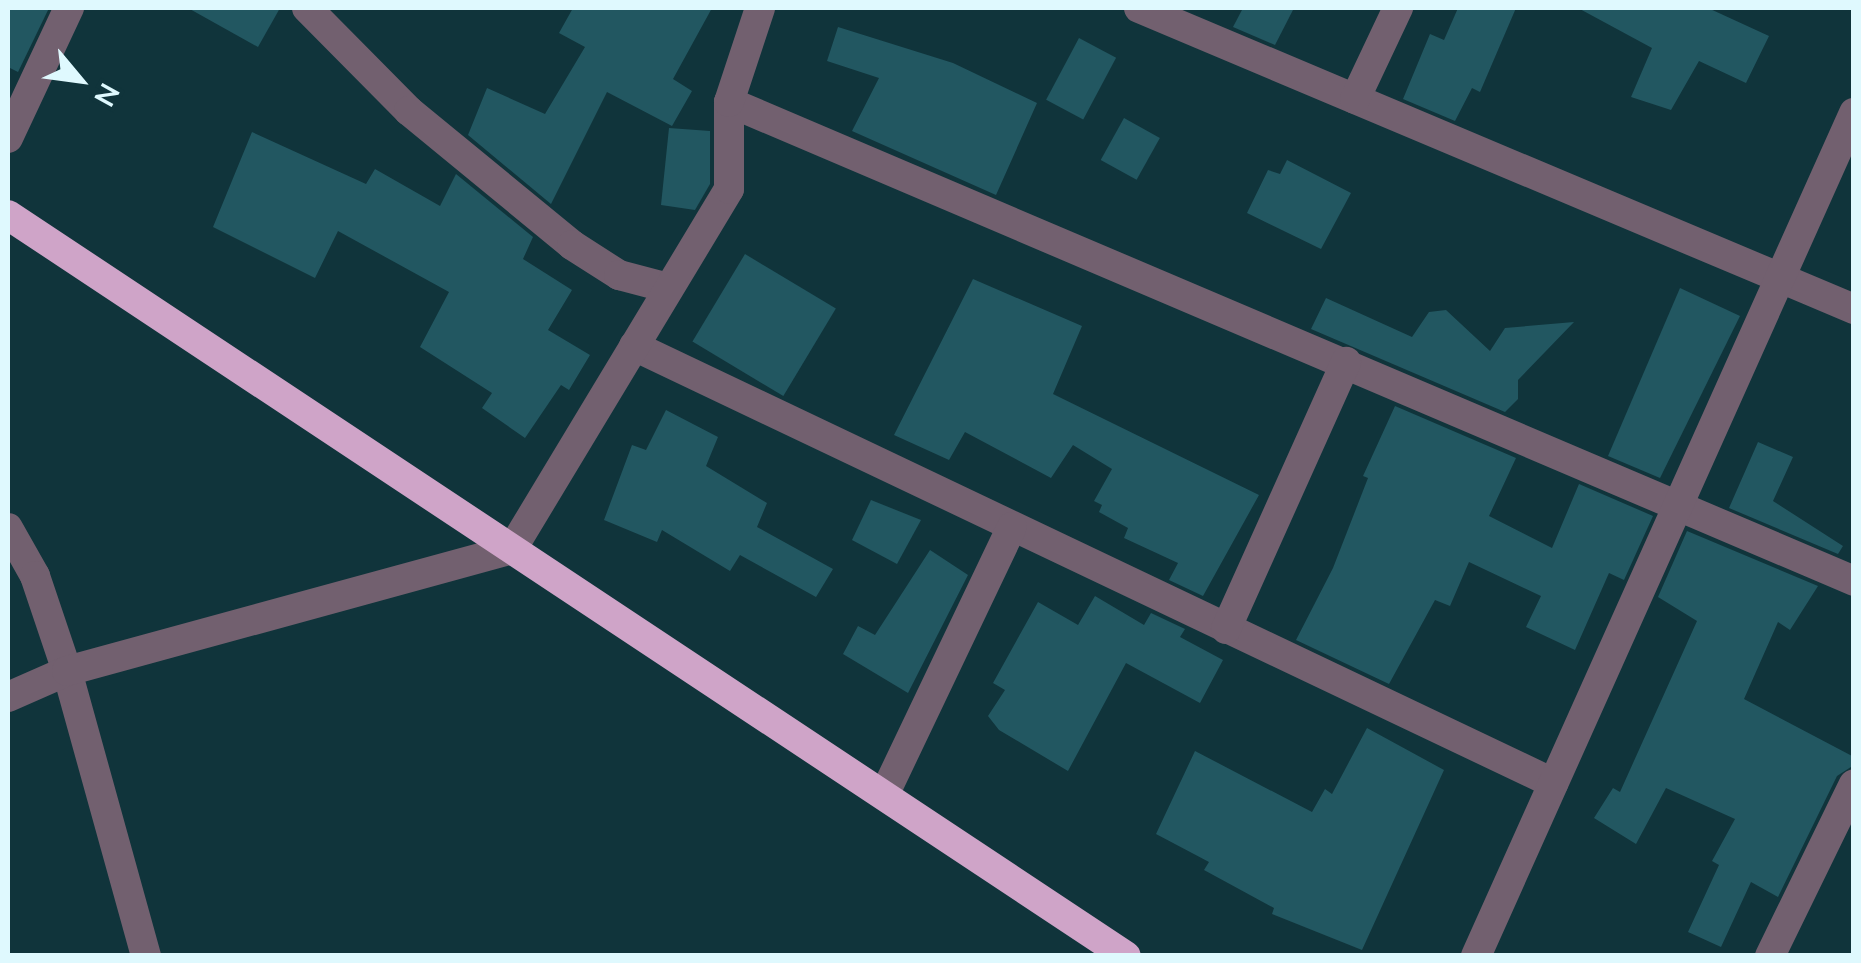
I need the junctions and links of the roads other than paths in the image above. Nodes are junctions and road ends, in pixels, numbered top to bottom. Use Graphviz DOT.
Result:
graph roads {
  1 [pos="69,8"];
  2 [pos="307,8"];
  3 [pos="760,8"];
  4 [pos="1139,8"];
  5 [pos="1398,8"];
  6 [pos="1354,99"];
  7 [pos="729,102"];
  8 [pos="1854,112"];
  9 [pos="8,138"];
  10 [pos="8,215"];
  11 [pos="1779,278"];
  12 [pos="668,288"];
  13 [pos="1854,309"];
  14 [pos="634,346"];
  15 [pos="1346,362"];
  16 [pos="1677,506"];
  17 [pos="1012,527"];
  18 [pos="8,528"];
  19 [pos="512,549"];
  20 [pos="1854,581"];
  21 [pos="1226,628"];
  22 [pos="67,671"];
  23 [pos="8,697"];
  24 [pos="1553,783"];
  25 [pos="1854,784"];
  26 [pos="884,794"];
  27 [pos="146,956"];
  28 [pos="1126,956"];
  29 [pos="1476,956"];
  30 [pos="1770,956"];
  1 -- 9 [label="street"];
  2 -- 12 [label="street"];
  3 -- 7 [label="street"];
  4 -- 6 [label="street"];
  5 -- 6 [label="street"];
  6 -- 11 [label="street"];
  7 -- 12 [label="street"];
  7 -- 15 [label="street"];
  8 -- 11 [label="street"];
  10 -- 19 [label="highway"];
  11 -- 13 [label="street"];
  11 -- 16 [label="street"];
  12 -- 14 [label="street"];
  14 -- 17 [label="street"];
  14 -- 19 [label="street"];
  15 -- 16 [label="street"];
  15 -- 21 [label="street"];
  16 -- 20 [label="street"];
  16 -- 24 [label="street"];
  17 -- 21 [label="street"];
  17 -- 26 [label="street"];
  18 -- 22 [label="street"];
  19 -- 22 [label="street"];
  19 -- 26 [label="highway"];
  21 -- 24 [label="street"];
  22 -- 23 [label="street"];
  22 -- 27 [label="street"];
  24 -- 29 [label="street"];
  25 -- 30 [label="street"];
  26 -- 28 [label="highway"];
}
